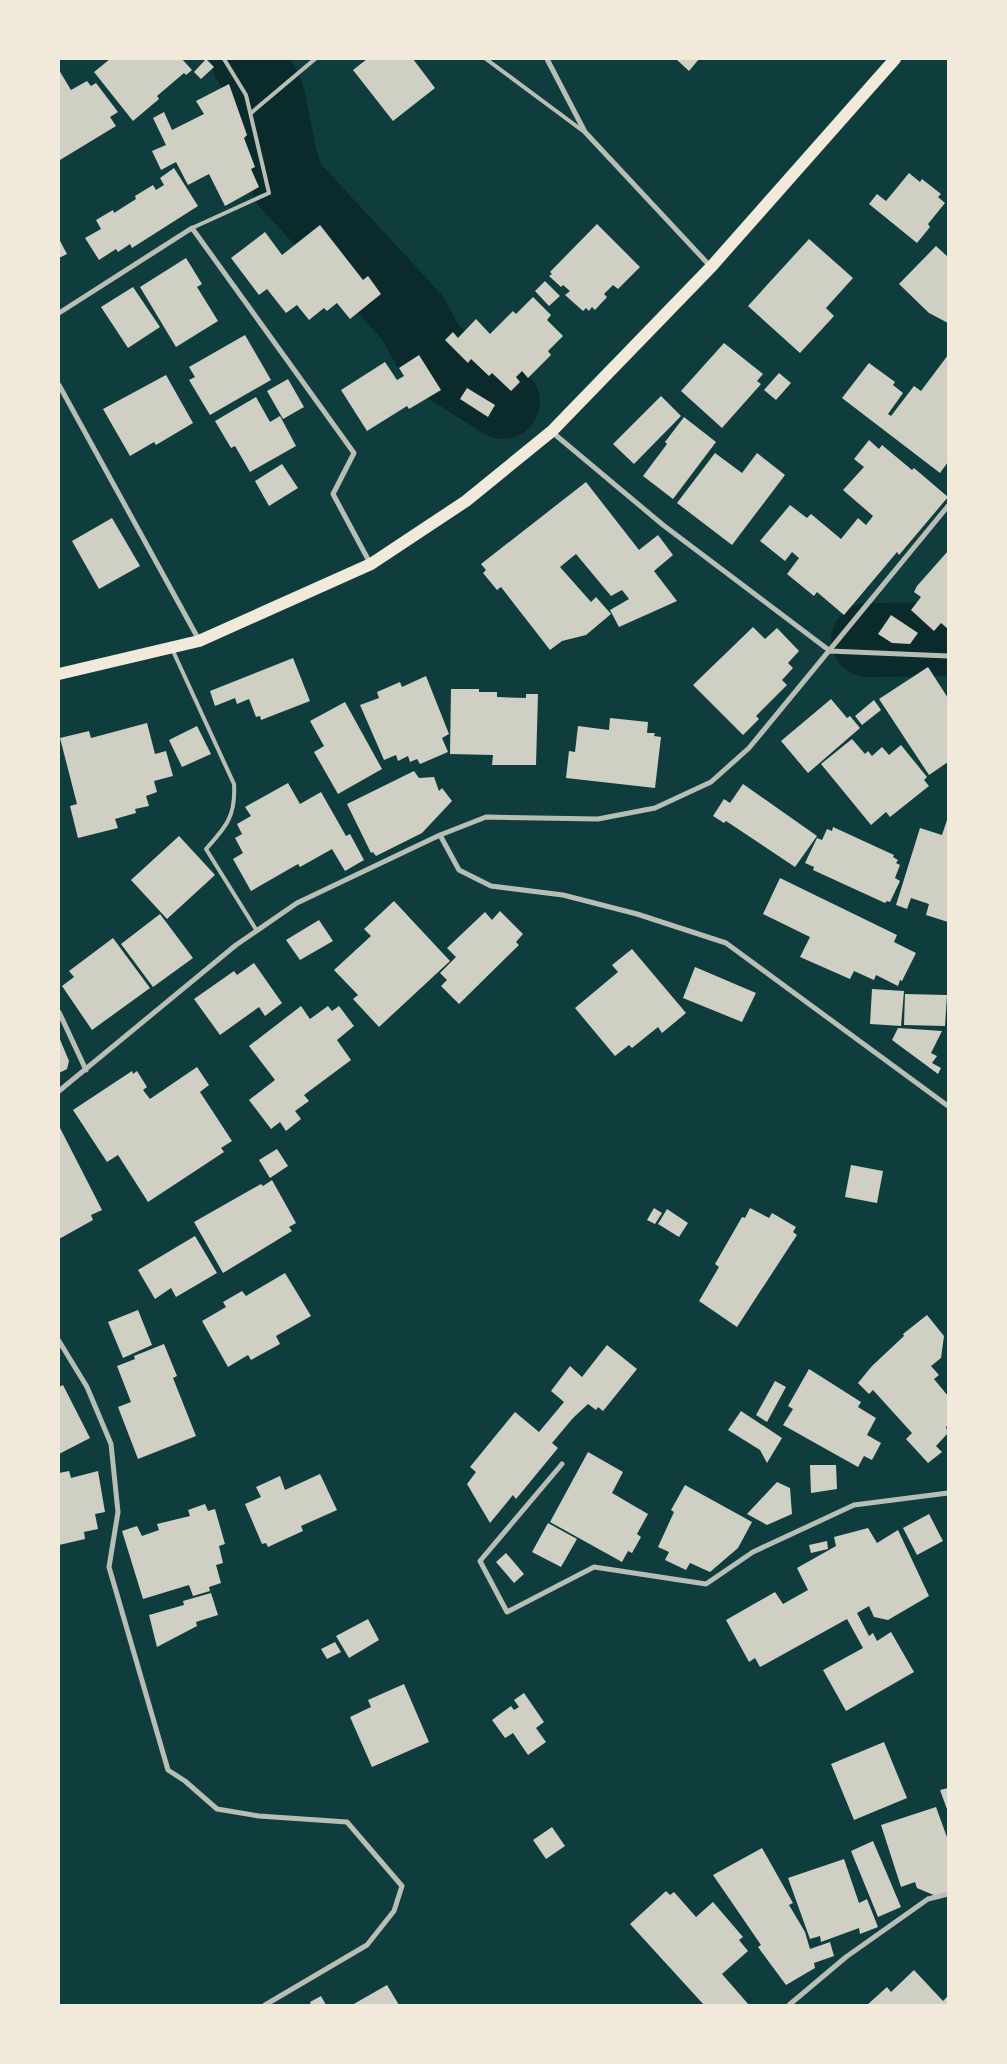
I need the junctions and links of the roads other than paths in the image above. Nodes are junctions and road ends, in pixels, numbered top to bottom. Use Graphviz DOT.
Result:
graph roads {
  1 [pos="224,59"];
  2 [pos="315,59"];
  3 [pos="486,59"];
  4 [pos="547,59"];
  5 [pos="895,59"];
  6 [pos="251,113"];
  7 [pos="585,132"];
  8 [pos="192,228"];
  9 [pos="711,267"];
  10 [pos="59,313"];
  11 [pos="59,385"];
  12 [pos="552,431"];
  13 [pos="948,506"];
  14 [pos="371,564"];
  15 [pos="199,641"];
  16 [pos="172,647"];
  17 [pos="830,651"];
  18 [pos="948,656"];
  19 [pos="59,674"];
  20 [pos="440,835"];
  21 [pos="257,931"];
  22 [pos="59,1012"];
  23 [pos="86,1070"];
  24 [pos="59,1091"];
  25 [pos="948,1106"];
  26 [pos="59,1340"];
  27 [pos="562,1464"];
  28 [pos="948,1493"];
  29 [pos="948,1894"];
  30 [pos="265,2005"];
  31 [pos="788,2005"];
  1 -- 6 [label="lane"];
  2 -- 6 [label="lane"];
  3 -- 7 [label="lane"];
  4 -- 7 [label="street"];
  5 -- 9 [label="main road"];
  6 -- 8 [label="lane"];
  7 -- 9 [label="street"];
  8 -- 10 [label="street"];
  8 -- 14 [label="street"];
  9 -- 12 [label="main road"];
  11 -- 15 [label="street"];
  12 -- 14 [label="main road"];
  12 -- 17 [label="street"];
  13 -- 17 [label="street"];
  14 -- 15 [label="main road"];
  15 -- 16 [label="main road"];
  16 -- 19 [label="main road"];
  16 -- 21 [label="lane"];
  17 -- 18 [label="street"];
  17 -- 20 [label="street"];
  20 -- 21 [label="street"];
  20 -- 25 [label="street"];
  21 -- 23 [label="street"];
  22 -- 23 [label="street"];
  23 -- 24 [label="street"];
  26 -- 30 [label="street"];
  27 -- 28 [label="street"];
  29 -- 31 [label="street"];
}
